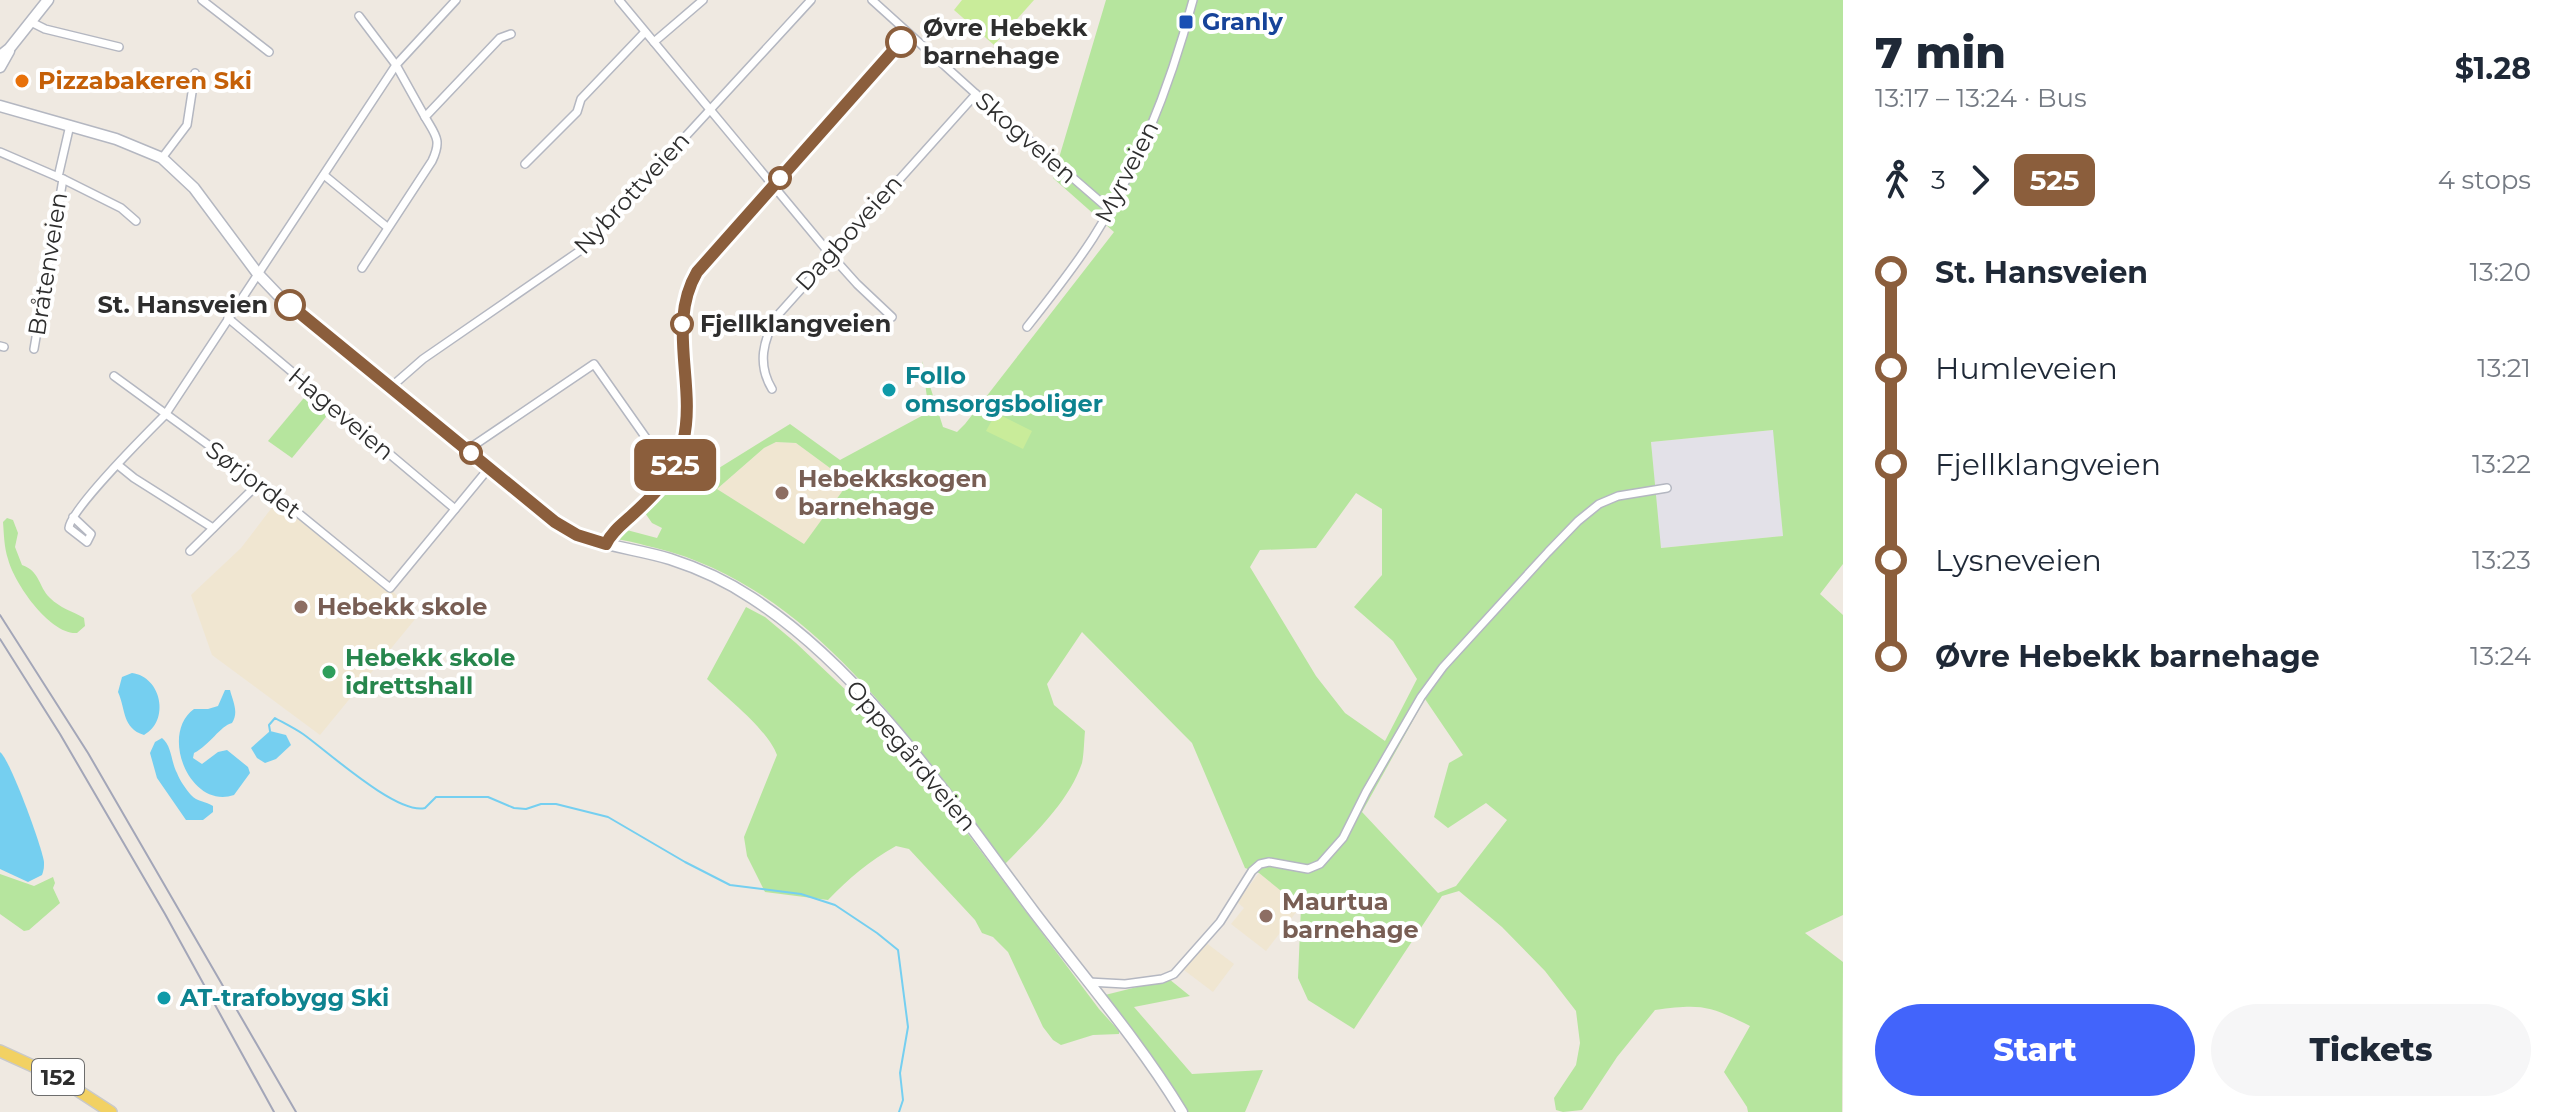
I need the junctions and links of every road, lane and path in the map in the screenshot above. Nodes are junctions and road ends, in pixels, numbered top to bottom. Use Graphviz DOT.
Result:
graph roads {
  1 [pos="48,0"];
  2 [pos="202,0"];
  3 [pos="456,0"];
  4 [pos="619,0"];
  5 [pos="703,0"];
  6 [pos="811,0"];
  7 [pos="872,0"];
  8 [pos="1193,0"];
  9 [pos="359,16"];
  10 [pos="31,22"];
  11 [pos="645,32"];
  12 [pos="511,34"];
  13 [pos="909,34"];
  14 [pos="654,42"];
  15 [pos="119,47"];
  16 [pos="269,52"];
  17 [pos="5,53"];
  18 [pos="396,65"];
  19 [pos="0,67"];
  20 [pos="195,73"];
  21 [pos="976,94"];
  22 [pos="0,100"];
  23 [pos="6,107"];
  24 [pos="710,110"];
  25 [pos="425,117"];
  26 [pos="70,125"];
  27 [pos="0,152"];
  28 [pos="162,158"];
  29 [pos="525,164"];
  30 [pos="324,175"];
  31 [pos="60,178"];
  32 [pos="774,185"];
  33 [pos="1110,210"];
  34 [pos="136,221"];
  35 [pos="387,227"];
  36 [pos="830,254"];
  37 [pos="362,268"];
  38 [pos="258,274"];
  39 [pos="892,317"];
  40 [pos="228,318"];
  41 [pos="1027,327"];
  42 [pos="34,349"];
  43 [pos="114,376"];
  44 [pos="391,387"];
  45 [pos="772,389"];
  46 [pos="165,415"];
  47 [pos="467,450"];
  48 [pos="118,465"];
  49 [pos="489,468"];
  50 [pos="673,470"];
  51 [pos="259,483"];
  52 [pos="1667,488"];
  53 [pos="455,509"];
  54 [pos="73,517"];
  55 [pos="213,528"];
  56 [pos="606,544"];
  57 [pos="190,551"];
  58 [pos="1087,981"];
  59 [pos="0,1051"];
  60 [pos="111,1112"];
  61 [pos="1182,1112"];
  1 -- 10 [label="main road"];
  2 -- 16 [label="street"];
  3 -- 18 [label="street"];
  4 -- 11 [label="street"];
  5 -- 14 [label="street"];
  6 -- 24 [label="street, Nybrottveien"];
  7 -- 13 [label="street, Skogveien"];
  8 -- 33 [label="street, Myrveien"];
  9 -- 18 [label="street"];
  10 -- 15 [label="street"];
  10 -- 17 [label="main road"];
  11 -- 14 [label="street"];
  11 -- 29 [label="street"];
  12 -- 25 [label="street"];
  13 -- 21 [label="street, Skogveien"];
  13 -- 32 [label="street"];
  14 -- 24 [label="street"];
  17 -- 19 [label="main road"];
  18 -- 25 [label="street"];
  18 -- 30 [label="street"];
  20 -- 28 [label="street"];
  21 -- 33 [label="street, Skogveien"];
  21 -- 36 [label="street, Dagboveien"];
  22 -- 23 [label="main road, Oppegårdveien"];
  23 -- 26 [label="main road, Oppegårdveien"];
  24 -- 32 [label="street"];
  24 -- 44 [label="street, Nybrottveien"];
  25 -- 35 [label="street"];
  26 -- 28 [label="main road, Oppegårdveien"];
  26 -- 31 [label="street, Bråtenveien"];
  27 -- 31 [label="street, Bråtenveien"];
  28 -- 38 [label="main road, Oppegårdveien"];
  30 -- 35 [label="street"];
  30 -- 38 [label="street"];
  31 -- 34 [label="street, Bråtenveien"];
  31 -- 42 [label="street, Bråtenveien"];
  32 -- 36 [label="street"];
  32 -- 50 [label="street"];
  33 -- 41 [label="street, Myrveien"];
  35 -- 37 [label="street"];
  36 -- 39 [label="street"];
  36 -- 45 [label="street, Dagboveien"];
  38 -- 40 [label="street"];
  38 -- 44 [label="main road, Oppegårdveien"];
  40 -- 46 [label="street"];
  40 -- 53 [label="street, Hageveien"];
  43 -- 46 [label="street, Sørjordet"];
  44 -- 47 [label="main road, Oppegårdveien"];
  46 -- 48 [label="street"];
  46 -- 51 [label="street, Sørjordet"];
  47 -- 49 [label="main road, Oppegårdveien"];
  47 -- 50 [label="street"];
  48 -- 54 [label="street"];
  48 -- 55 [label="street"];
  49 -- 53 [label="street"];
  49 -- 56 [label="main road, Oppegårdveien"];
  50 -- 56 [label="street"];
  51 -- 53 [label="street, Sørjordet"];
  51 -- 55 [label="street"];
  52 -- 58 [label="street"];
  55 -- 57 [label="street"];
  56 -- 58 [label="main road, Oppegårdveien"];
  58 -- 61 [label="main road, Oppegårdveien"];
  59 -- 60 [label="main road, 152"];
}
